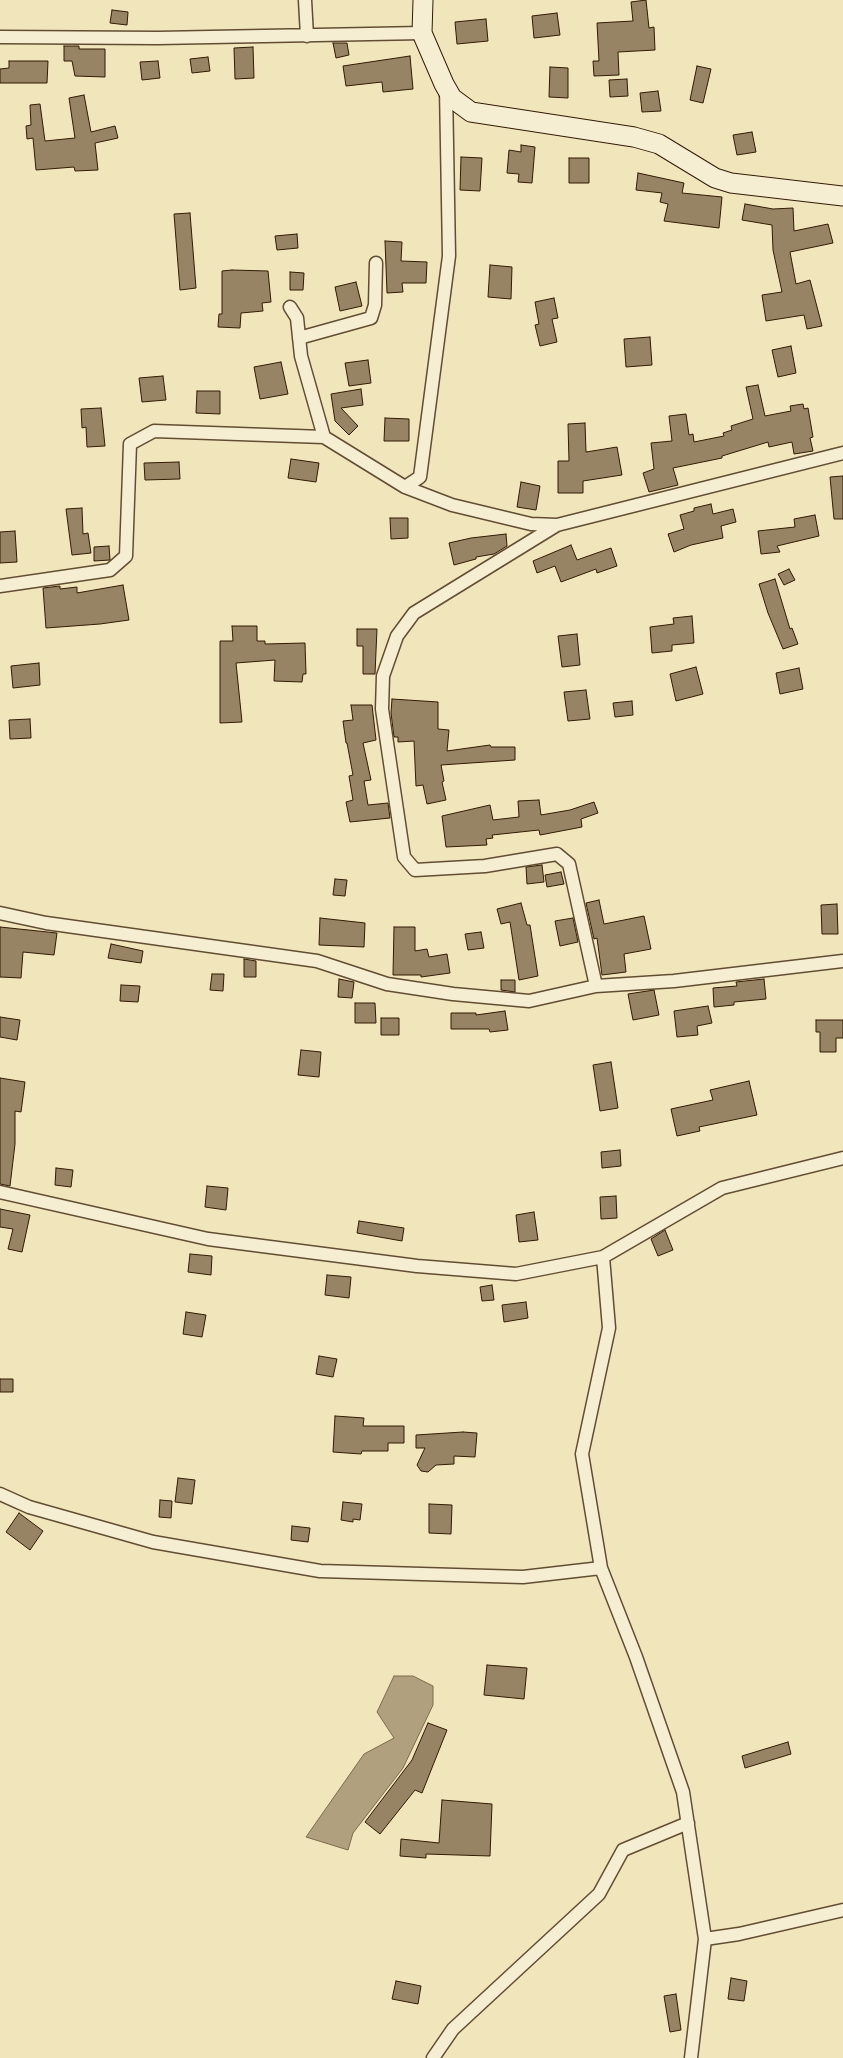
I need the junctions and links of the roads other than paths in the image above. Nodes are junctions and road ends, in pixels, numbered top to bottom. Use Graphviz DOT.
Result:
graph roads {
  1 [pos="305,0"];
  2 [pos="423,0"];
  3 [pos="422,33"];
  4 [pos="307,36"];
  5 [pos="0,37"];
  6 [pos="446,88"];
  7 [pos="843,196"];
  8 [pos="376,263"];
  9 [pos="290,307"];
  10 [pos="299,338"];
  11 [pos="324,437"];
  12 [pos="843,453"];
  13 [pos="406,487"];
  14 [pos="557,525"];
  15 [pos="0,586"];
  16 [pos="0,913"];
  17 [pos="843,961"];
  18 [pos="596,986"];
  19 [pos="843,1158"];
  20 [pos="0,1192"];
  21 [pos="603,1257"];
  22 [pos="0,1494"];
  23 [pos="601,1568"];
  24 [pos="688,1823"];
  25 [pos="843,1910"];
  26 [pos="705,1939"];
  27 [pos="433,2058"];
  28 [pos="691,2058"];
  1 -- 4 [label="street"];
  2 -- 3 [label="main road"];
  3 -- 4 [label="street"];
  3 -- 6 [label="main road"];
  4 -- 5 [label="street"];
  6 -- 7 [label="main road"];
  6 -- 13 [label="street"];
  8 -- 10 [label="street"];
  9 -- 10 [label="street"];
  10 -- 11 [label="street"];
  11 -- 13 [label="street"];
  11 -- 15 [label="street"];
  12 -- 14 [label="street"];
  13 -- 14 [label="street"];
  14 -- 18 [label="street"];
  16 -- 18 [label="street"];
  17 -- 18 [label="street"];
  19 -- 21 [label="street"];
  20 -- 21 [label="street"];
  21 -- 23 [label="street"];
  22 -- 23 [label="street"];
  23 -- 24 [label="street"];
  24 -- 26 [label="street"];
  24 -- 27 [label="street"];
  25 -- 26 [label="street"];
  26 -- 28 [label="street"];
}
